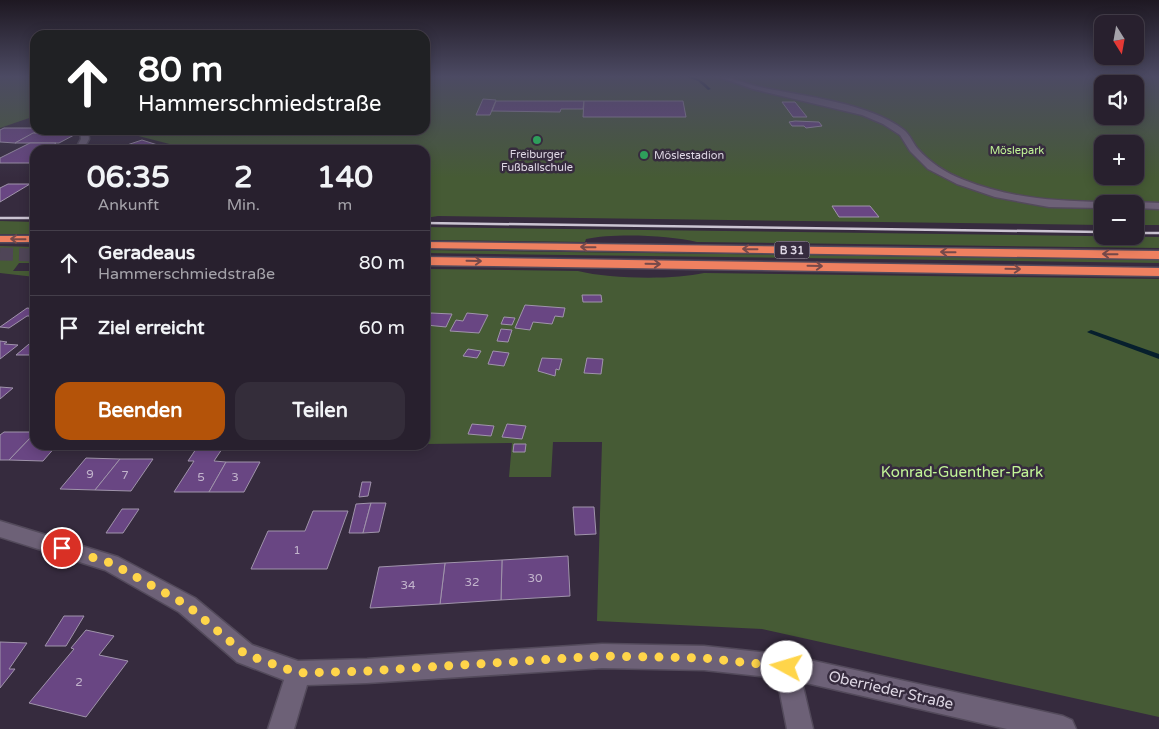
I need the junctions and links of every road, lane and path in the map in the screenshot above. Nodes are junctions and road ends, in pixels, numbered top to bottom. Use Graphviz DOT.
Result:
graph roads {
  1 [pos="854,110"];
  2 [pos="1094,205"];
  3 [pos="1144,205"];
  4 [pos="1159,206"];
  5 [pos="0,239"];
  6 [pos="30,239"];
  7 [pos="430,245"];
  8 [pos="1159,255"];
  9 [pos="430,260"];
  10 [pos="1159,272"];
  11 [pos="0,529"];
  12 [pos="787,667"];
  13 [pos="298,673"];
  14 [pos="281,729"];
  15 [pos="800,729"];
  16 [pos="1063,729"];
  1 -- 2 [label="street"];
  3 -- 4 [label="street"];
  6 -- 5 [label="highway, one-way"];
  8 -- 7 [label="highway, B 31, one-way"];
  9 -- 10 [label="highway, B 31, one-way"];
  11 -- 13 [label="street"];
  12 -- 13 [label="street, Oberrieder Straße"];
  12 -- 15 [label="street"];
  12 -- 16 [label="street, Oberrieder Straße"];
  13 -- 14 [label="street"];
}
